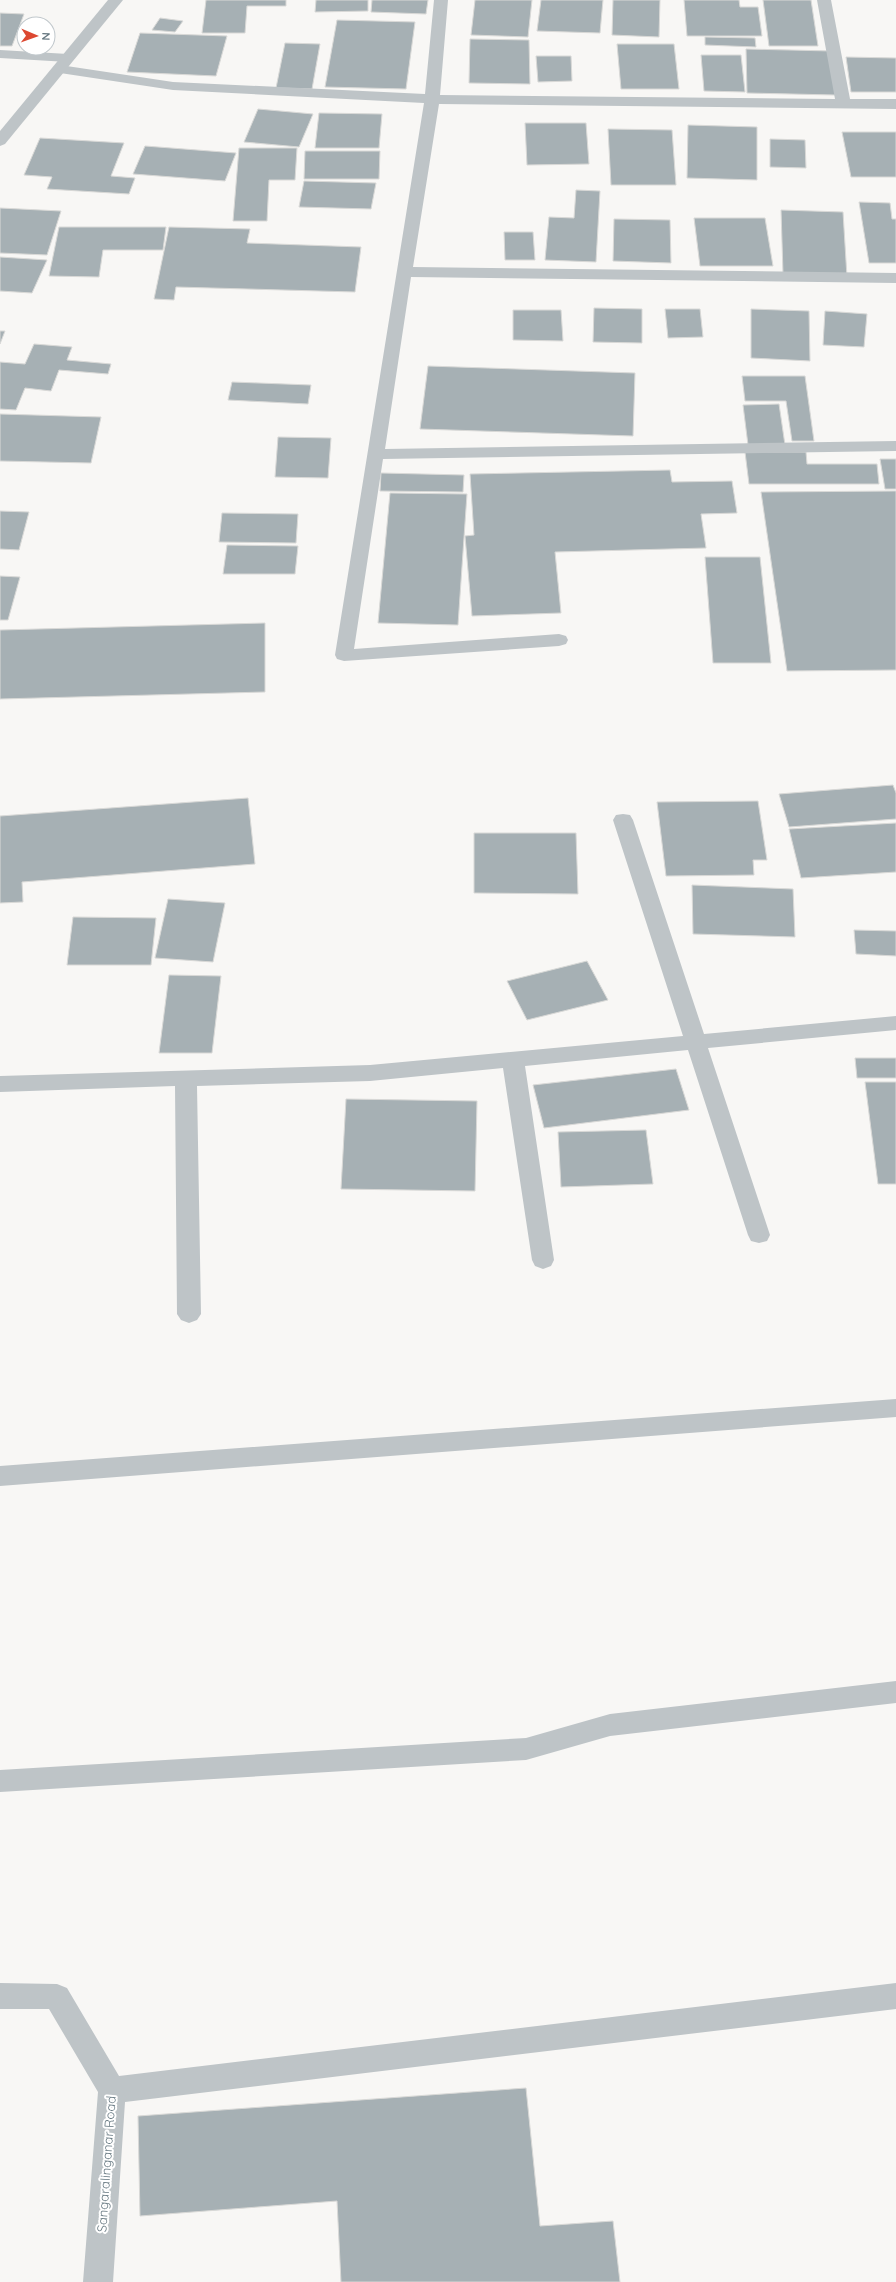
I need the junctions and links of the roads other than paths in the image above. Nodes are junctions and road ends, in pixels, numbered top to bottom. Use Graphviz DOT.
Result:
graph roads {
  1 [pos="116,0"];
  2 [pos="441,0"];
  3 [pos="824,0"];
  4 [pos="0,54"];
  5 [pos="64,64"];
  6 [pos="432,99"];
  7 [pos="843,104"];
  8 [pos="896,104"];
  9 [pos="0,141"];
  10 [pos="404,272"];
  11 [pos="896,278"];
  12 [pos="896,446"];
  13 [pos="375,454"];
  14 [pos="558,640"];
  15 [pos="623,820"];
  16 [pos="896,1023"];
  17 [pos="696,1042"];
  18 [pos="513,1060"];
  19 [pos="186,1079"];
  20 [pos="0,1084"];
  21 [pos="760,1235"];
  22 [pos="543,1260"];
  23 [pos="189,1314"];
  24 [pos="896,1408"];
  25 [pos="0,1476"];
  26 [pos="896,1692"];
  27 [pos="0,1781"];
  28 [pos="0,1996"];
  29 [pos="896,1996"];
  30 [pos="112,2090"];
  31 [pos="98,2282"];
  1 -- 5 [label="street"];
  2 -- 6 [label="street"];
  3 -- 7 [label="street"];
  4 -- 5 [label="street"];
  5 -- 6 [label="street"];
  5 -- 9 [label="street"];
  6 -- 7 [label="street"];
  6 -- 10 [label="street"];
  7 -- 8 [label="street"];
  10 -- 11 [label="street"];
  10 -- 13 [label="street"];
  12 -- 13 [label="street"];
  13 -- 14 [label="street"];
  15 -- 17 [label="street"];
  16 -- 17 [label="street"];
  17 -- 18 [label="street"];
  17 -- 21 [label="street"];
  18 -- 19 [label="street"];
  18 -- 22 [label="street"];
  19 -- 20 [label="street"];
  19 -- 23 [label="street"];
  24 -- 25 [label="street"];
  26 -- 27 [label="street"];
  28 -- 30 [label="street, Sangaralinganar Road"];
  29 -- 30 [label="street"];
  30 -- 31 [label="street, Sangaralinganar Road"];
}
